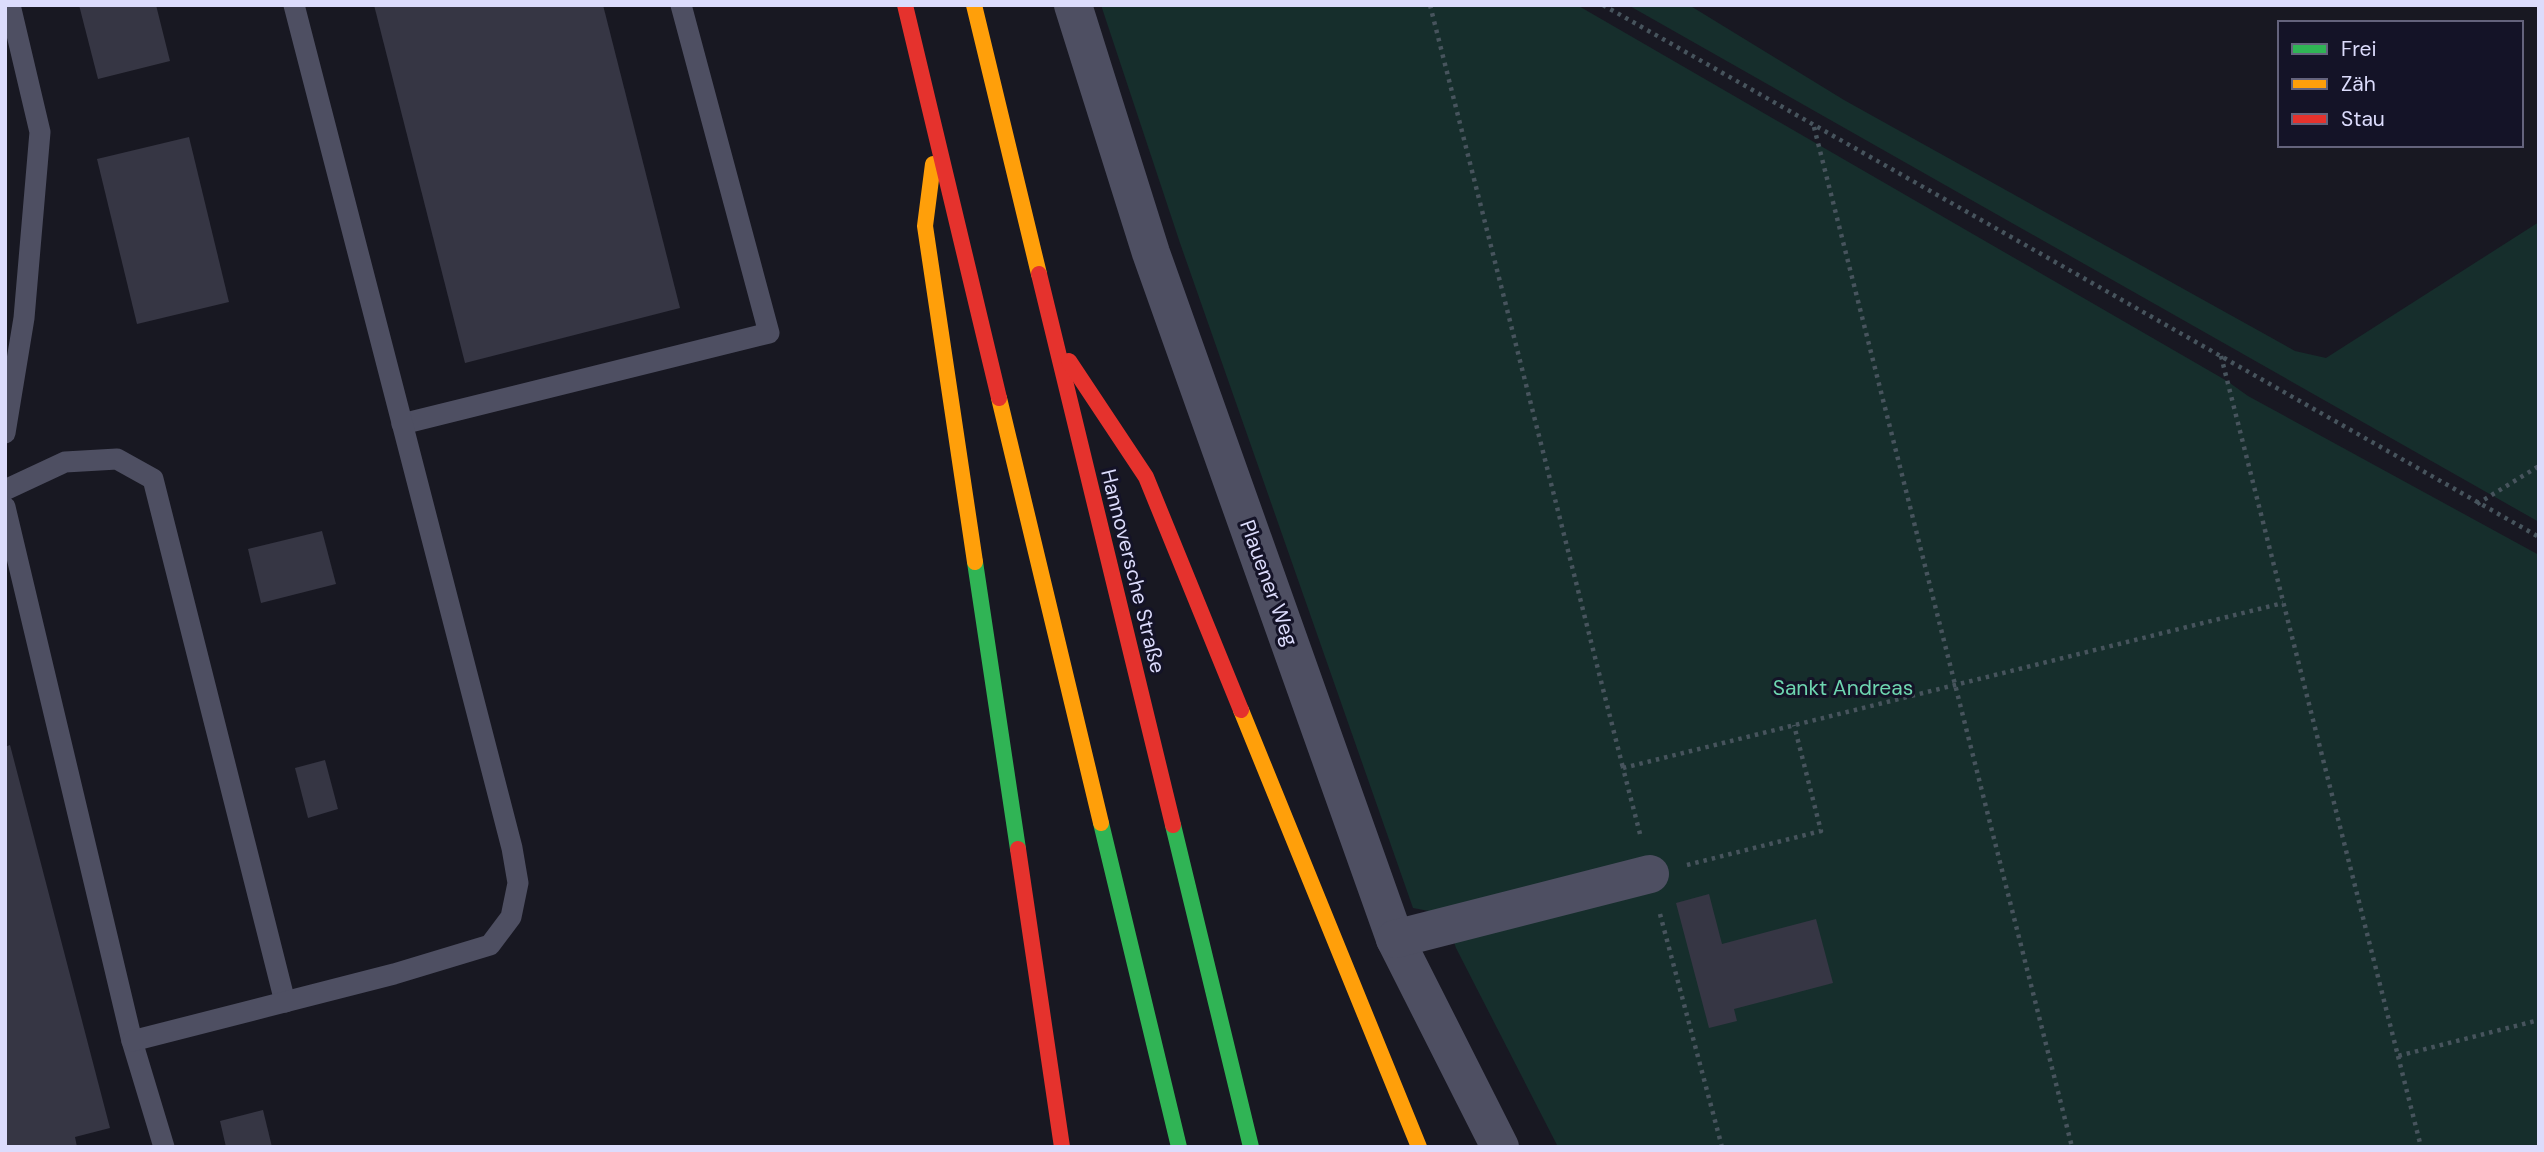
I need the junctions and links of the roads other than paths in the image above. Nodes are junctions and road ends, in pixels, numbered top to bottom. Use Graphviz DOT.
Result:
graph roads {
  1 [pos="10,5"];
  2 [pos="293,5"];
  3 [pos="681,5"];
  4 [pos="905,5"];
  5 [pos="974,5"];
  6 [pos="1073,5"];
  7 [pos="936,137"];
  8 [pos="1054,340"];
  9 [pos="402,424"];
  10 [pos="5,433"];
  11 [pos="5,490"];
  12 [pos="5,507"];
  13 [pos="1650,874"];
  14 [pos="1395,939"];
  15 [pos="285,1002"];
  16 [pos="132,1041"];
  17 [pos="164,1147"];
  18 [pos="1062,1147"];
  19 [pos="1179,1147"];
  20 [pos="1251,1147"];
  21 [pos="1419,1147"];
  22 [pos="1500,1147"];
  1 -- 10 [label="lane"];
  2 -- 9 [label="lane"];
  3 -- 9 [label="lane"];
  4 -- 7 [label="highway"];
  5 -- 8 [label="highway, Hannoversche Straße"];
  6 -- 14 [label="street, Plauener Weg"];
  7 -- 18 [label="highway"];
  7 -- 19 [label="highway"];
  8 -- 20 [label="highway, Hannoversche Straße"];
  8 -- 21 [label="highway"];
  9 -- 15 [label="lane"];
  11 -- 15 [label="lane"];
  12 -- 16 [label="lane"];
  13 -- 14 [label="street"];
  14 -- 22 [label="street, Plauener Weg"];
  15 -- 16 [label="lane"];
  16 -- 17 [label="lane"];
}
